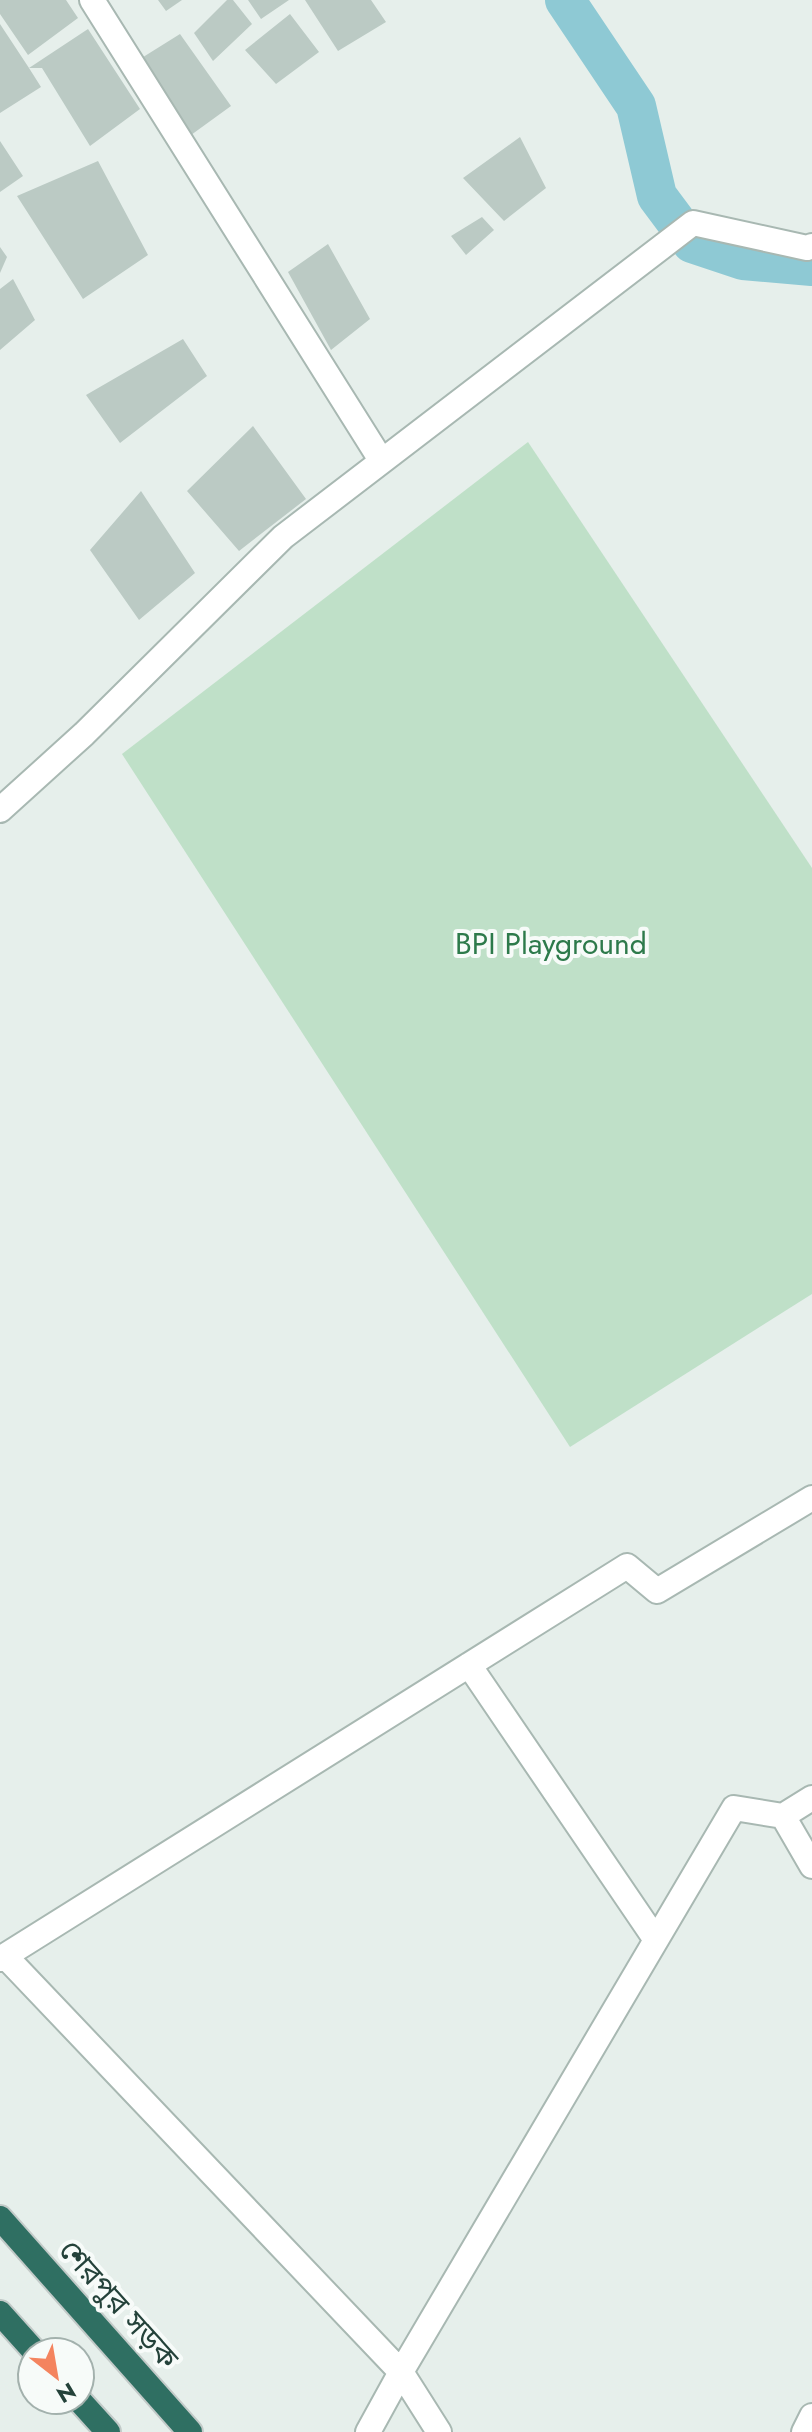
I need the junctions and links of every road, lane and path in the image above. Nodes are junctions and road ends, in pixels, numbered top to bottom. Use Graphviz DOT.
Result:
graph roads {
  1 [pos="92,0"];
  2 [pos="812,246"];
  3 [pos="381,460"];
  4 [pos="0,810"];
  5 [pos="812,1498"];
  6 [pos="469,1665"];
  7 [pos="812,1798"];
  8 [pos="783,1816"];
  9 [pos="812,1866"];
  10 [pos="656,1940"];
  11 [pos="2,1957"];
  12 [pos="0,2218"];
  13 [pos="0,2313"];
  14 [pos="21,2336"];
  15 [pos="401,2372"];
  16 [pos="94,2416"];
  17 [pos="812,2416"];
  18 [pos="108,2432"];
  19 [pos="190,2432"];
  20 [pos="368,2432"];
  21 [pos="439,2432"];
  22 [pos="804,2432"];
  1 -- 3 [label="street"];
  2 -- 3 [label="street"];
  3 -- 4 [label="street"];
  5 -- 6 [label="street"];
  6 -- 10 [label="street"];
  6 -- 11 [label="street"];
  7 -- 8 [label="street"];
  8 -- 9 [label="street"];
  8 -- 10 [label="street"];
  10 -- 15 [label="street"];
  11 -- 15 [label="street"];
  12 -- 19 [label="highway, শেরপুর সড়ক"];
  13 -- 14 [label="highway"];
  15 -- 20 [label="street"];
  15 -- 21 [label="street"];
  16 -- 18 [label="highway"];
  17 -- 22 [label="street"];
}
